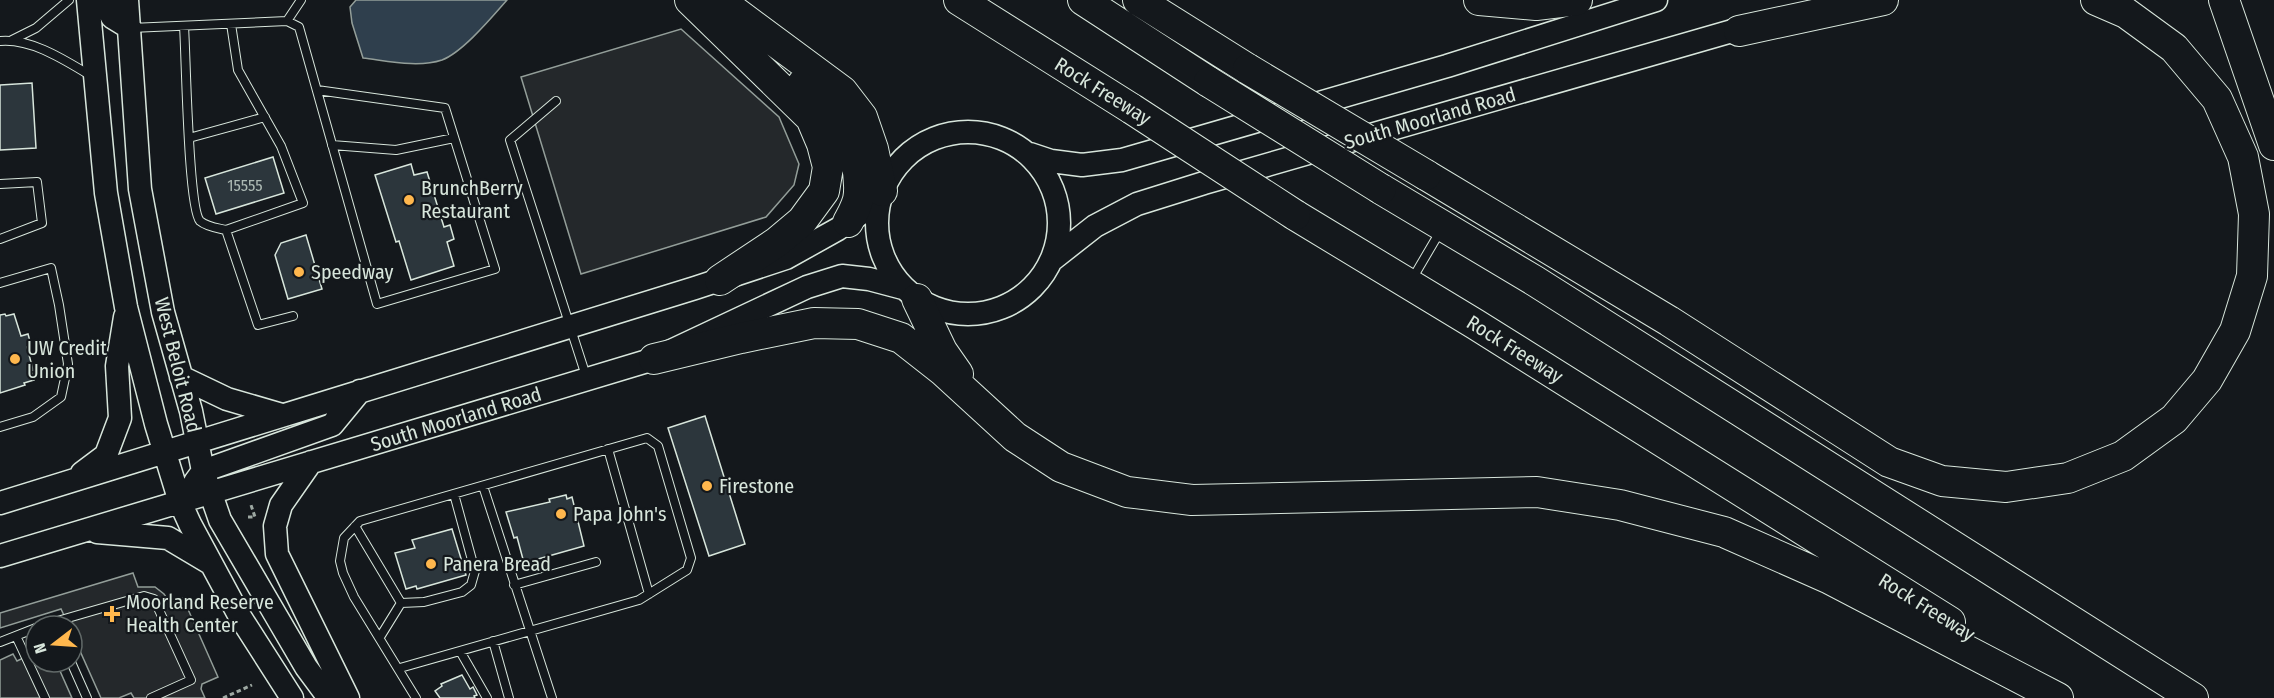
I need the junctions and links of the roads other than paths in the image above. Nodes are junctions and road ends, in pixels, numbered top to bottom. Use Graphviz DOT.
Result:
graph roads {
  1 [pos="69,0"];
  2 [pos="88,0"];
  3 [pos="104,0"];
  4 [pos="127,0"];
  5 [pos="301,0"];
  6 [pos="690,0"];
  7 [pos="717,0"];
  8 [pos="958,0"];
  9 [pos="1083,0"];
  10 [pos="1138,0"];
  11 [pos="1479,0"];
  12 [pos="1577,0"];
  13 [pos="1656,0"];
  14 [pos="1818,0"];
  15 [pos="1883,0"];
  16 [pos="2096,0"];
  17 [pos="2224,0"];
  18 [pos="287,21"];
  19 [pos="231,24"];
  20 [pos="184,26"];
  21 [pos="130,28"];
  22 [pos="1739,31"];
  23 [pos="12,40"];
  24 [pos="0,41"];
  25 [pos="94,77"];
  26 [pos="317,90"];
  27 [pos="556,101"];
  28 [pos="265,117"];
  29 [pos="189,138"];
  30 [pos="454,138"];
  31 [pos="332,145"];
  32 [pos="2274,146"];
  33 [pos="1030,154"];
  34 [pos="0,184"];
  35 [pos="880,197"];
  36 [pos="848,222"];
  37 [pos="1443,226"];
  38 [pos="226,230"];
  39 [pos="0,239"];
  40 [pos="1053,259"];
  41 [pos="720,280"];
  42 [pos="0,283"];
  43 [pos="1409,284"];
  44 [pos="910,294"];
  45 [pos="126,307"];
  46 [pos="293,316"];
  47 [pos="569,326"];
  48 [pos="654,359"];
  49 [pos="181,376"];
  50 [pos="587,380"];
  51 [pos="360,391"];
  52 [pos="980,406"];
  53 [pos="282,415"];
  54 [pos="0,427"];
  55 [pos="196,442"];
  56 [pos="609,449"];
  57 [pos="165,452"];
  58 [pos="311,462"];
  59 [pos="72,481"];
  60 [pos="206,482"];
  61 [pos="483,486"];
  62 [pos="454,494"];
  63 [pos="180,502"];
  64 [pos="0,503"];
  65 [pos="355,526"];
  66 [pos="84,531"];
  67 [pos="0,556"];
  68 [pos="596,562"];
  69 [pos="211,563"];
  70 [pos="514,585"];
  71 [pos="649,594"];
  72 [pos="401,603"];
  73 [pos="84,615"];
  74 [pos="529,631"];
  75 [pos="24,633"];
  76 [pos="16,636"];
  77 [pos="380,637"];
  78 [pos="493,641"];
  79 [pos="0,642"];
  80 [pos="460,651"];
  81 [pos="401,671"];
  82 [pos="76,674"];
  83 [pos="45,698"];
  84 [pos="87,698"];
  85 [pos="151,698"];
  86 [pos="292,698"];
  87 [pos="329,698"];
  88 [pos="348,698"];
  89 [pos="416,698"];
  90 [pos="423,698"];
  91 [pos="486,698"];
  92 [pos="509,698"];
  93 [pos="552,698"];
  94 [pos="2058,698"];
  95 [pos="2072,698"];
  96 [pos="2193,698"];
  1 -- 23 [label="lane"];
  2 -- 25 [label="main road, West Beloit Road"];
  3 -- 21 [label="main road"];
  4 -- 21 [label="main road, West Beloit Road"];
  5 -- 18 [label="lane"];
  6 -- 41 [label="highway"];
  7 -- 35 [label="highway"];
  7 -- 36 [label="highway"];
  8 -- 43 [label="highway, Rock Freeway, bridge"];
  9 -- 37 [label="highway, bridge"];
  10 -- 16 [label="highway, bridge"];
  11 -- 12 [label="highway"];
  13 -- 33 [label="main road"];
  14 -- 22 [label="main road, South Moorland Road"];
  15 -- 22 [label="highway"];
  17 -- 32 [label="highway"];
  18 -- 19 [label="lane"];
  18 -- 26 [label="lane"];
  19 -- 20 [label="lane"];
  19 -- 28 [label="lane"];
  20 -- 21 [label="lane"];
  20 -- 29 [label="lane"];
  21 -- 49 [label="main road, West Beloit Road"];
  22 -- 40 [label="main road, South Moorland Road"];
  23 -- 24 [label="lane"];
  23 -- 25 [label="lane"];
  25 -- 45 [label="main road, West Beloit Road"];
  26 -- 30 [label="lane"];
  26 -- 31 [label="lane"];
  27 -- 47 [label="lane"];
  28 -- 29 [label="lane"];
  28 -- 38 [label="lane"];
  29 -- 38 [label="lane"];
  30 -- 31 [label="lane"];
  30 -- 31 [label="lane"];
  33 -- 35 [label="main road"];
  33 -- 40 [label="main road"];
  34 -- 39 [label="lane"];
  35 -- 36 [label="main road"];
  35 -- 44 [label="main road"];
  36 -- 41 [label="main road"];
  37 -- 43 [label="lane"];
  37 -- 96 [label="highway"];
  38 -- 46 [label="lane"];
  40 -- 44 [label="main road"];
  41 -- 47 [label="main road"];
  42 -- 54 [label="lane"];
  43 -- 95 [label="highway, Rock Freeway"];
  44 -- 48 [label="main road, South Moorland Road"];
  44 -- 52 [label="highway"];
  45 -- 57 [label="main road, West Beloit Road"];
  45 -- 59 [label="main road"];
  47 -- 50 [label="lane"];
  47 -- 51 [label="main road"];
  48 -- 50 [label="main road, South Moorland Road"];
  48 -- 52 [label="highway"];
  49 -- 53 [label="main road"];
  49 -- 55 [label="main road, West Beloit Road"];
  50 -- 58 [label="main road, South Moorland Road"];
  51 -- 53 [label="main road"];
  51 -- 60 [label="main road"];
  52 -- 94 [label="highway"];
  53 -- 55 [label="main road"];
  55 -- 57 [label="main road"];
  55 -- 60 [label="main road, West Beloit Road"];
  56 -- 61 [label="lane"];
  56 -- 71 [label="lane"];
  56 -- 71 [label="lane"];
  57 -- 59 [label="main road"];
  57 -- 63 [label="main road, West Beloit Road"];
  58 -- 60 [label="main road, South Moorland Road"];
  58 -- 88 [label="main road"];
  59 -- 64 [label="main road"];
  60 -- 63 [label="main road, South Moorland Road"];
  60 -- 87 [label="main road, West Beloit Road"];
  61 -- 62 [label="lane"];
  61 -- 70 [label="lane"];
  62 -- 65 [label="lane"];
  62 -- 72 [label="lane"];
  63 -- 66 [label="main road, South Moorland Road"];
  63 -- 69 [label="main road, West Beloit Road"];
  65 -- 72 [label="lane"];
  65 -- 77 [label="lane"];
  66 -- 67 [label="main road, South Moorland Road"];
  66 -- 69 [label="main road"];
  68 -- 70 [label="lane"];
  69 -- 86 [label="main road, West Beloit Road"];
  70 -- 74 [label="lane"];
  71 -- 74 [label="lane"];
  72 -- 77 [label="lane"];
  73 -- 85 [label="lane"];
  74 -- 78 [label="lane"];
  74 -- 93 [label="lane"];
  75 -- 76 [label="lane"];
  76 -- 79 [label="lane"];
  76 -- 83 [label="lane"];
  77 -- 81 [label="lane"];
  78 -- 80 [label="lane"];
  78 -- 92 [label="lane"];
  80 -- 81 [label="lane"];
  80 -- 91 [label="lane"];
  81 -- 89 [label="lane"];
  81 -- 90 [label="lane"];
  82 -- 84 [label="lane"];
}
